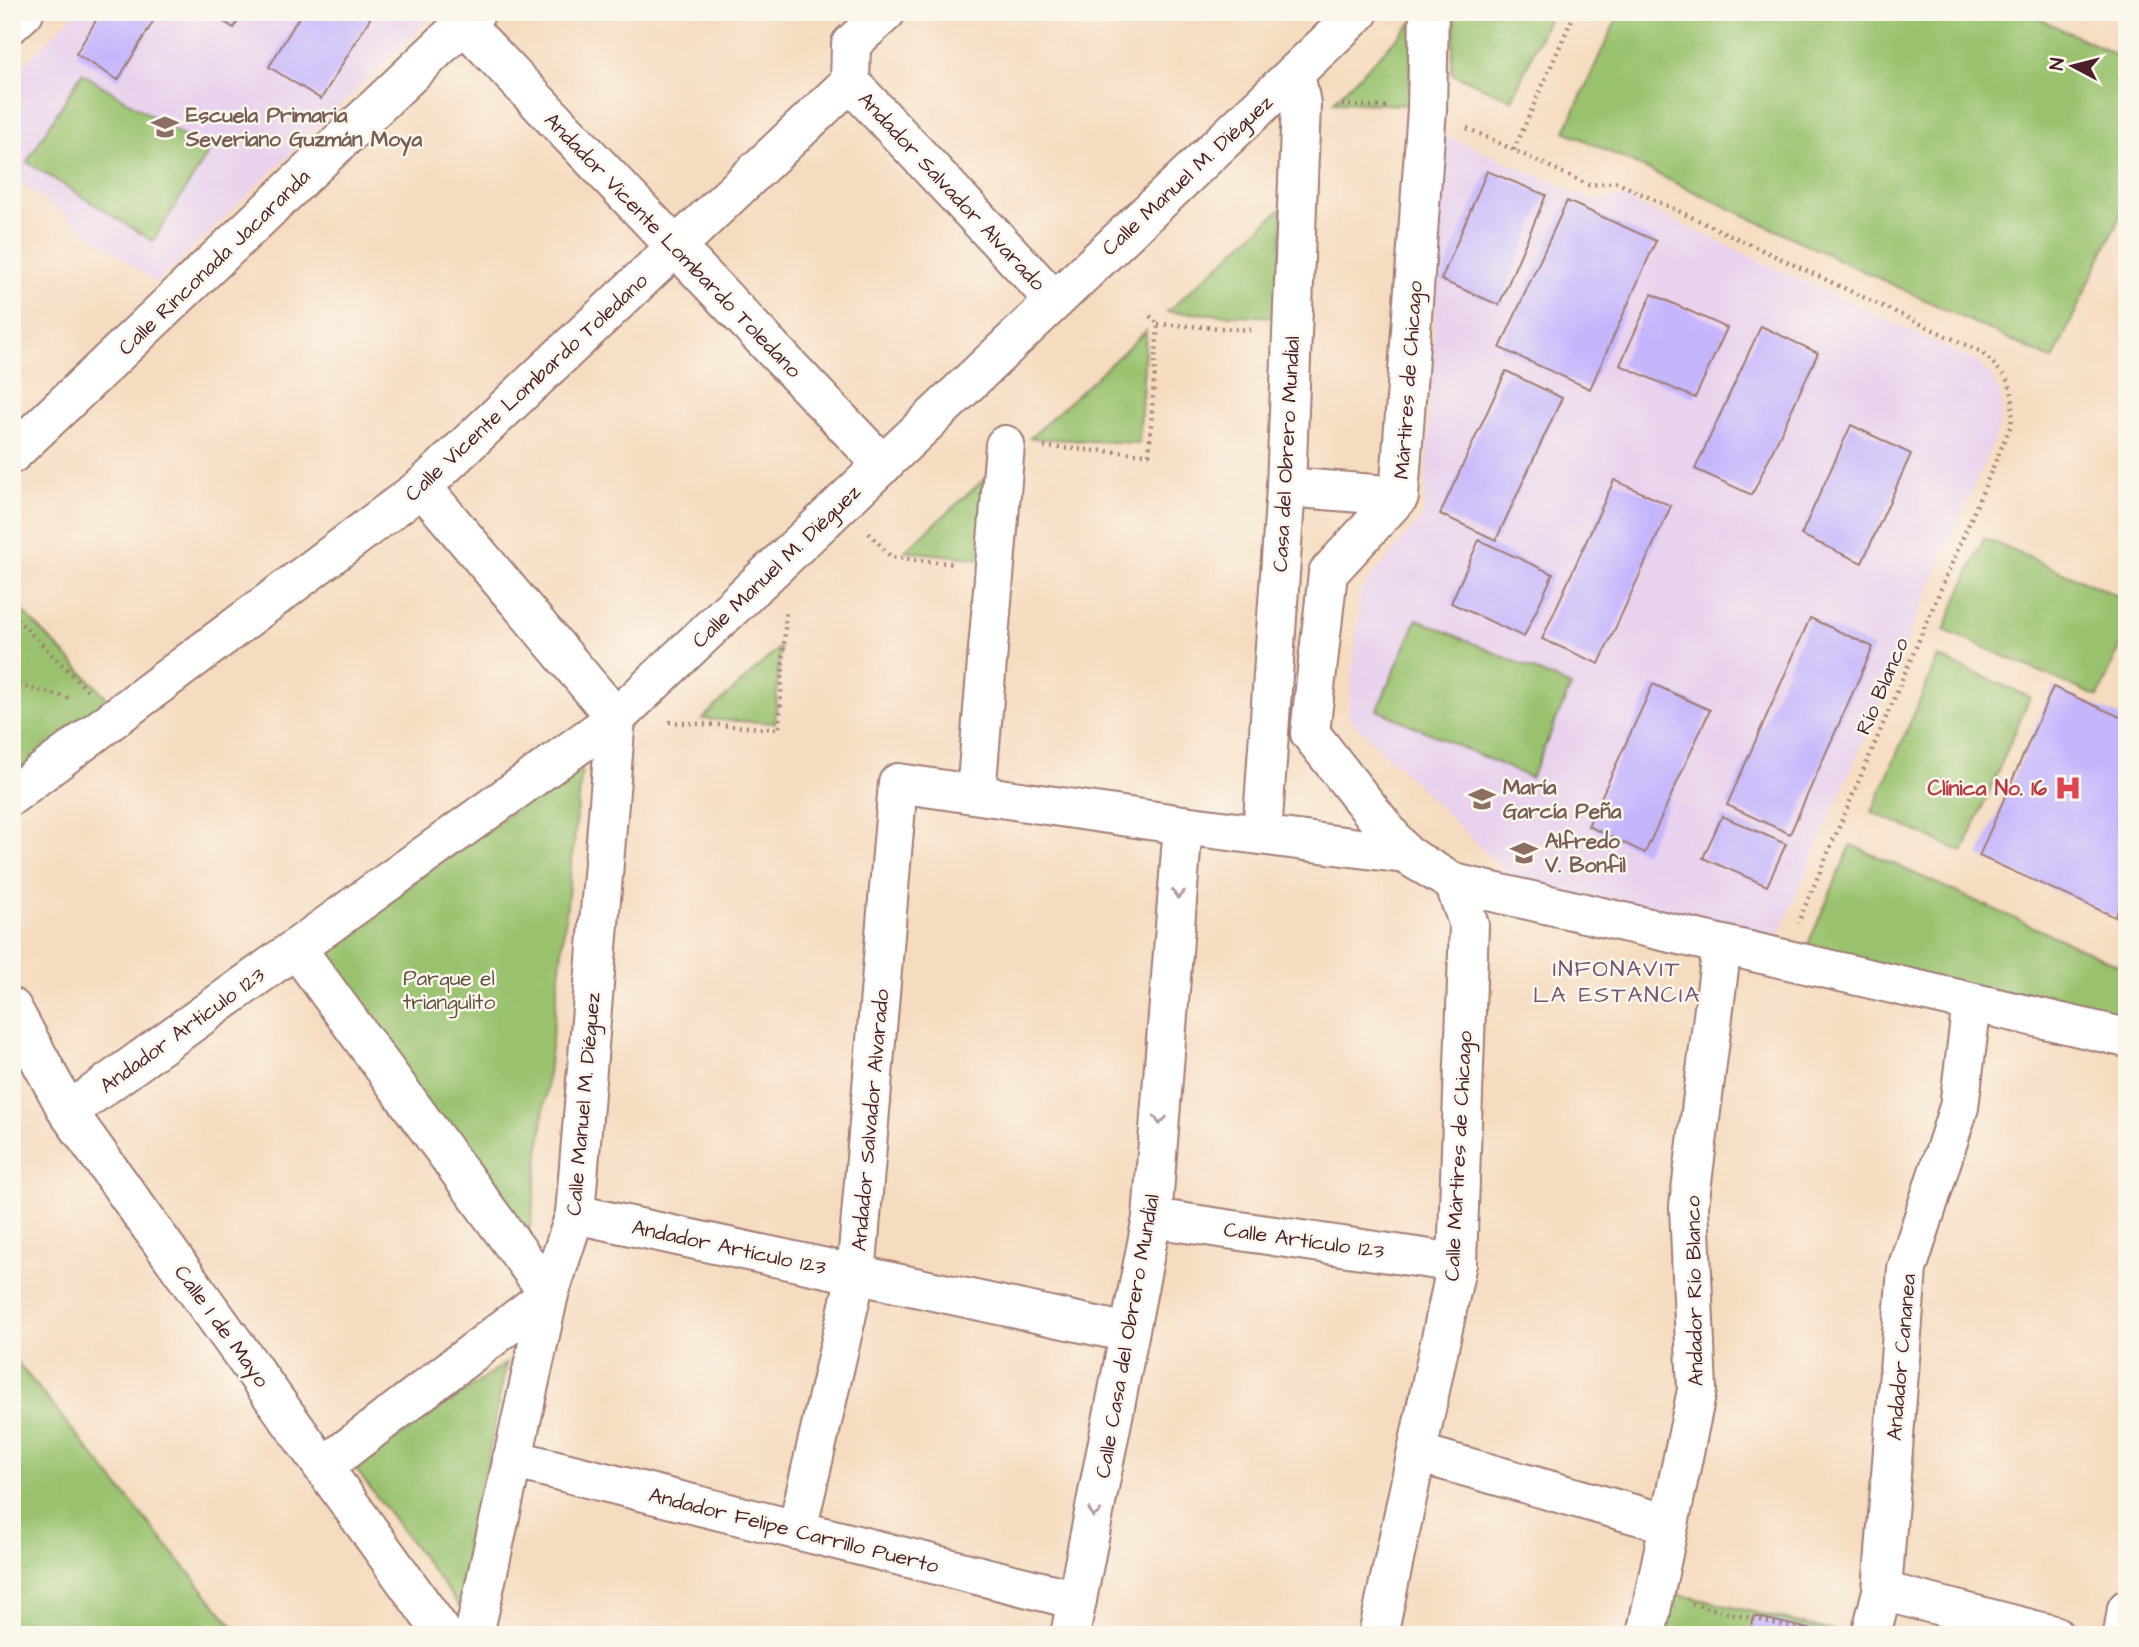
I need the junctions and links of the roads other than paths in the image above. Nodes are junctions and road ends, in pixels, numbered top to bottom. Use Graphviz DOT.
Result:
graph roads {
  1 [pos="24,12"];
  2 [pos="886,12"];
  3 [pos="1359,12"];
  4 [pos="1429,12"];
  5 [pos="470,18"];
  6 [pos="12,23"];
  7 [pos="850,82"];
  8 [pos="1298,88"];
  9 [pos="675,247"];
  10 [pos="1055,301"];
  11 [pos="1005,445"];
  12 [pos="12,454"];
  13 [pos="883,465"];
  14 [pos="1286,487"];
  15 [pos="422,488"];
  16 [pos="1399,496"];
  17 [pos="616,718"];
  18 [pos="12,794"];
  19 [pos="976,794"];
  20 [pos="1184,825"];
  21 [pos="1262,834"];
  22 [pos="1405,854"];
  23 [pos="1454,883"];
  24 [pos="1722,945"];
  25 [pos="296,948"];
  26 [pos="1972,1003"];
  27 [pos="12,1008"];
  28 [pos="2127,1038"];
  29 [pos="68,1112"];
  30 [pos="575,1214"];
  31 [pos="1152,1218"];
  32 [pos="1457,1263"];
  33 [pos="856,1275"];
  34 [pos="549,1294"];
  35 [pos="1129,1333"];
  36 [pos="1416,1453"];
  37 [pos="512,1459"];
  38 [pos="323,1467"];
  39 [pos="1669,1524"];
  40 [pos="797,1530"];
  41 [pos="1882,1591"];
  42 [pos="2127,1609"];
  43 [pos="1073,1617"];
  44 [pos="444,1635"];
  45 [pos="474,1635"];
  46 [pos="1378,1635"];
  47 [pos="1646,1635"];
  48 [pos="1871,1635"];
  49 [pos="2054,1635"];
  50 [pos="2123,1635"];
  1 -- 6 [label="street"];
  2 -- 7 [label="street"];
  3 -- 8 [label="street, Calle Manuel M. Diéguez"];
  4 -- 16 [label="street, Mártires de Chicago"];
  5 -- 9 [label="street, Andador Vicente Lombardo Toledano"];
  5 -- 12 [label="street, Calle Rinconada Jacaranda"];
  7 -- 9 [label="street, Calle Vicente Lombardo Toledano"];
  7 -- 10 [label="street, Andador Salvador Alvarado"];
  8 -- 10 [label="street, Calle Manuel M. Diéguez"];
  8 -- 14 [label="street, Casa del Obrero Mundial"];
  9 -- 13 [label="street, Andador Vicente Lombardo Toledano"];
  9 -- 15 [label="street, Calle Vicente Lombardo Toledano"];
  10 -- 13 [label="street, Calle Manuel M. Diéguez"];
  11 -- 19 [label="street"];
  13 -- 17 [label="street, Calle Manuel M. Diéguez"];
  14 -- 16 [label="street"];
  14 -- 21 [label="street, Casa del Obrero Mundial"];
  15 -- 17 [label="street"];
  15 -- 18 [label="street, Calle Vicente Lombardo Toledano"];
  16 -- 22 [label="street, Mártires de Chicago"];
  17 -- 25 [label="street, Andador Artículo 123"];
  17 -- 30 [label="street, Calle Manuel M. Diéguez"];
  19 -- 20 [label="street, Andador Salvador Alvarado"];
  19 -- 33 [label="street, Andador Salvador Alvarado"];
  20 -- 21 [label="street, Andador Salvador Alvarado"];
  20 -- 31 [label="street, Calle Casa del Obrero Mundial, one-way"];
  21 -- 22 [label="street, Andador Salvador Alvarado"];
  22 -- 23 [label="street, Andador Salvador Alvarado"];
  23 -- 24 [label="street, Andador Salvador Alvarado"];
  23 -- 32 [label="street, Calle Mártires de Chicago"];
  24 -- 26 [label="street, Andador Salvador Alvarado"];
  24 -- 39 [label="street, Andador Río Blanco"];
  25 -- 29 [label="street, Andador Artículo 123"];
  25 -- 34 [label="street"];
  26 -- 28 [label="street, Andador Salvador Alvarado"];
  26 -- 41 [label="street, Andador Cananea"];
  27 -- 29 [label="street, Calle 1 de Mayo"];
  29 -- 38 [label="street, Calle 1 de Mayo"];
  30 -- 33 [label="street, Andador Artículo 123"];
  30 -- 34 [label="street, Calle Manuel M. Diéguez"];
  31 -- 32 [label="street, Calle Artículo 123"];
  31 -- 35 [label="street, Calle Casa del Obrero Mundial"];
  32 -- 36 [label="street, Calle Mártires de Chicago"];
  33 -- 35 [label="street, Andador Artículo 123"];
  33 -- 40 [label="street, Andador Salvador Alvarado"];
  34 -- 37 [label="street, Calle Manuel M. Diéguez"];
  34 -- 38 [label="street"];
  35 -- 43 [label="street, Calle Casa del Obrero Mundial, one-way"];
  36 -- 39 [label="street"];
  36 -- 46 [label="street, Calle Mártires de Chicago"];
  37 -- 40 [label="street, Andador Felipe Carrillo Puerto"];
  37 -- 45 [label="street, Calle Manuel M. Diéguez"];
  38 -- 44 [label="street, Calle 1 de Mayo"];
  39 -- 47 [label="street, Andador Río Blanco"];
  40 -- 43 [label="street, Andador Felipe Carrillo Puerto"];
  41 -- 48 [label="street, Andador Cananea"];
  41 -- 49 [label="street"];
  42 -- 50 [label="street"];
}
